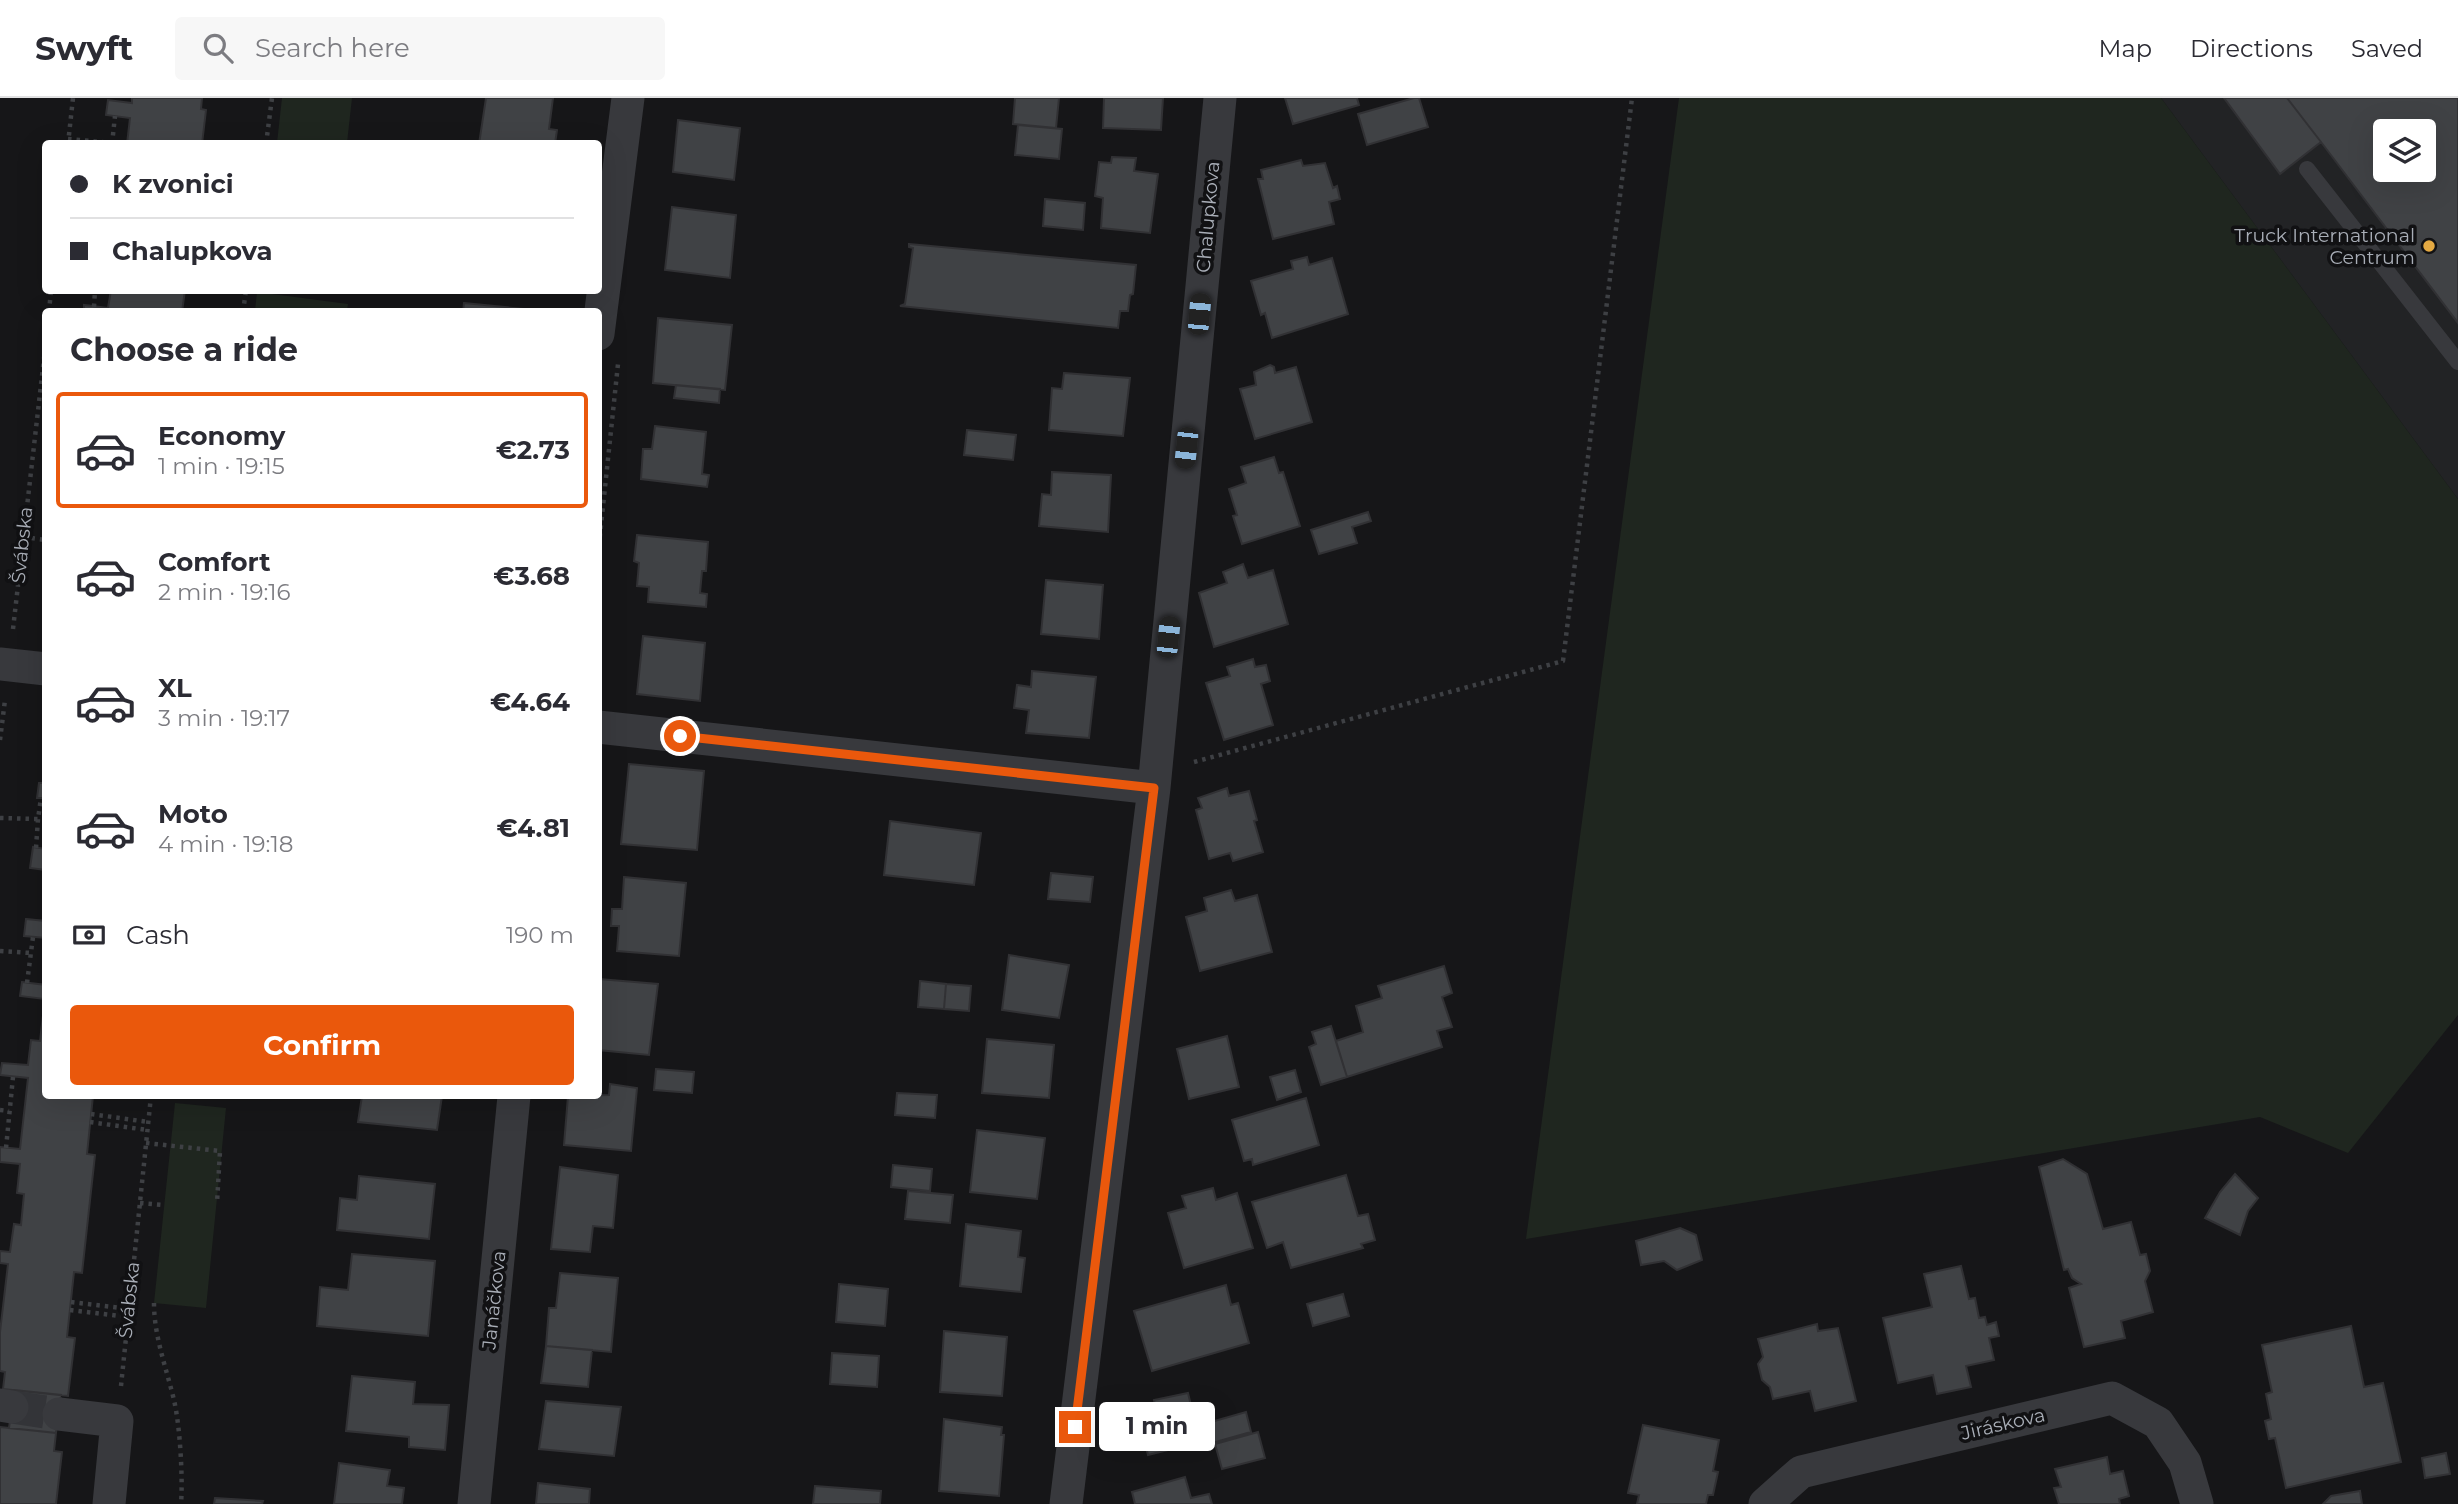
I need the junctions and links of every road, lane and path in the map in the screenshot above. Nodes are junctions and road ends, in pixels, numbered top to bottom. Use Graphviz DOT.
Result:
graph roads {
  1 [pos="73,98"];
  2 [pos="272,98"];
  3 [pos="628,98"];
  4 [pos="1220,98"];
  5 [pos="1632,98"];
  6 [pos="116,116"];
  7 [pos="68,140"];
  8 [pos="112,140"];
  9 [pos="267,140"];
  10 [pos="2307,169"];
  11 [pos="95,294"];
  12 [pos="93,307"];
  13 [pos="601,308"];
  14 [pos="2458,362"];
  15 [pos="42,374"];
  16 [pos="38,407"];
  17 [pos="42,408"];
  18 [pos="23,537"];
  19 [pos="42,539"];
  20 [pos="4,664"];
  21 [pos="42,669"];
  22 [pos="602,727"];
  23 [pos="1155,780"];
  24 [pos="41,798"];
  25 [pos="0,818"];
  26 [pos="38,820"];
  27 [pos="36,848"];
  28 [pos="33,937"];
  29 [pos="0,951"];
  30 [pos="31,953"];
  31 [pos="27,983"];
  32 [pos="13,1077"];
  33 [pos="151,1099"];
  34 [pos="514,1099"];
  35 [pos="0,1110"];
  36 [pos="9,1111"];
  37 [pos="91,1114"];
  38 [pos="90,1122"];
  39 [pos="148,1122"];
  40 [pos="147,1130"];
  41 [pos="146,1143"];
  42 [pos="6,1148"];
  43 [pos="140,1203"];
  44 [pos="217,1203"];
  45 [pos="164,1205"];
  46 [pos="71,1302"];
  47 [pos="154,1303"];
  48 [pos="129,1309"];
  49 [pos="70,1310"];
  50 [pos="128,1317"];
  51 [pos="59,1414"];
  52 [pos="117,1421"];
  53 [pos="109,1504"];
  54 [pos="181,1504"];
  55 [pos="474,1504"];
  56 [pos="1066,1504"];
  57 [pos="1765,1504"];
  58 [pos="2197,1504"];
  1 -- 7 [label="path"];
  2 -- 9 [label="path"];
  3 -- 13 [label="street"];
  4 -- 23 [label="street, Chalupkova"];
  5 -- 23 [label="path"];
  6 -- 8 [label="path"];
  10 -- 14 [label="lane"];
  11 -- 12 [label="path"];
  15 -- 16 [label="path, Švábska"];
  16 -- 17 [label="path"];
  16 -- 18 [label="path, Švábska"];
  18 -- 19 [label="path"];
  18 -- 20 [label="path, Švábska"];
  20 -- 21 [label="street"];
  22 -- 23 [label="street"];
  23 -- 56 [label="street, Chalupkova"];
  24 -- 26 [label="path"];
  25 -- 26 [label="path"];
  26 -- 27 [label="path"];
  28 -- 30 [label="path"];
  29 -- 30 [label="path"];
  30 -- 31 [label="path"];
  32 -- 36 [label="path"];
  33 -- 39 [label="path, Švábska"];
  34 -- 55 [label="street, Janáčkova"];
  35 -- 36 [label="path"];
  36 -- 42 [label="path"];
  37 -- 39 [label="path"];
  38 -- 40 [label="path"];
  39 -- 40 [label="path, Švábska"];
  40 -- 41 [label="path, Švábska"];
  41 -- 43 [label="path, Švábska"];
  41 -- 44 [label="path"];
  43 -- 45 [label="path"];
  43 -- 48 [label="path, Švábska"];
  46 -- 48 [label="path"];
  47 -- 54 [label="path"];
  48 -- 50 [label="path, Švábska"];
  49 -- 50 [label="path"];
  50 -- 52 [label="path, Švábska"];
  51 -- 52 [label="street"];
  52 -- 53 [label="street"];
  57 -- 58 [label="street, Jiráskova"];
}
